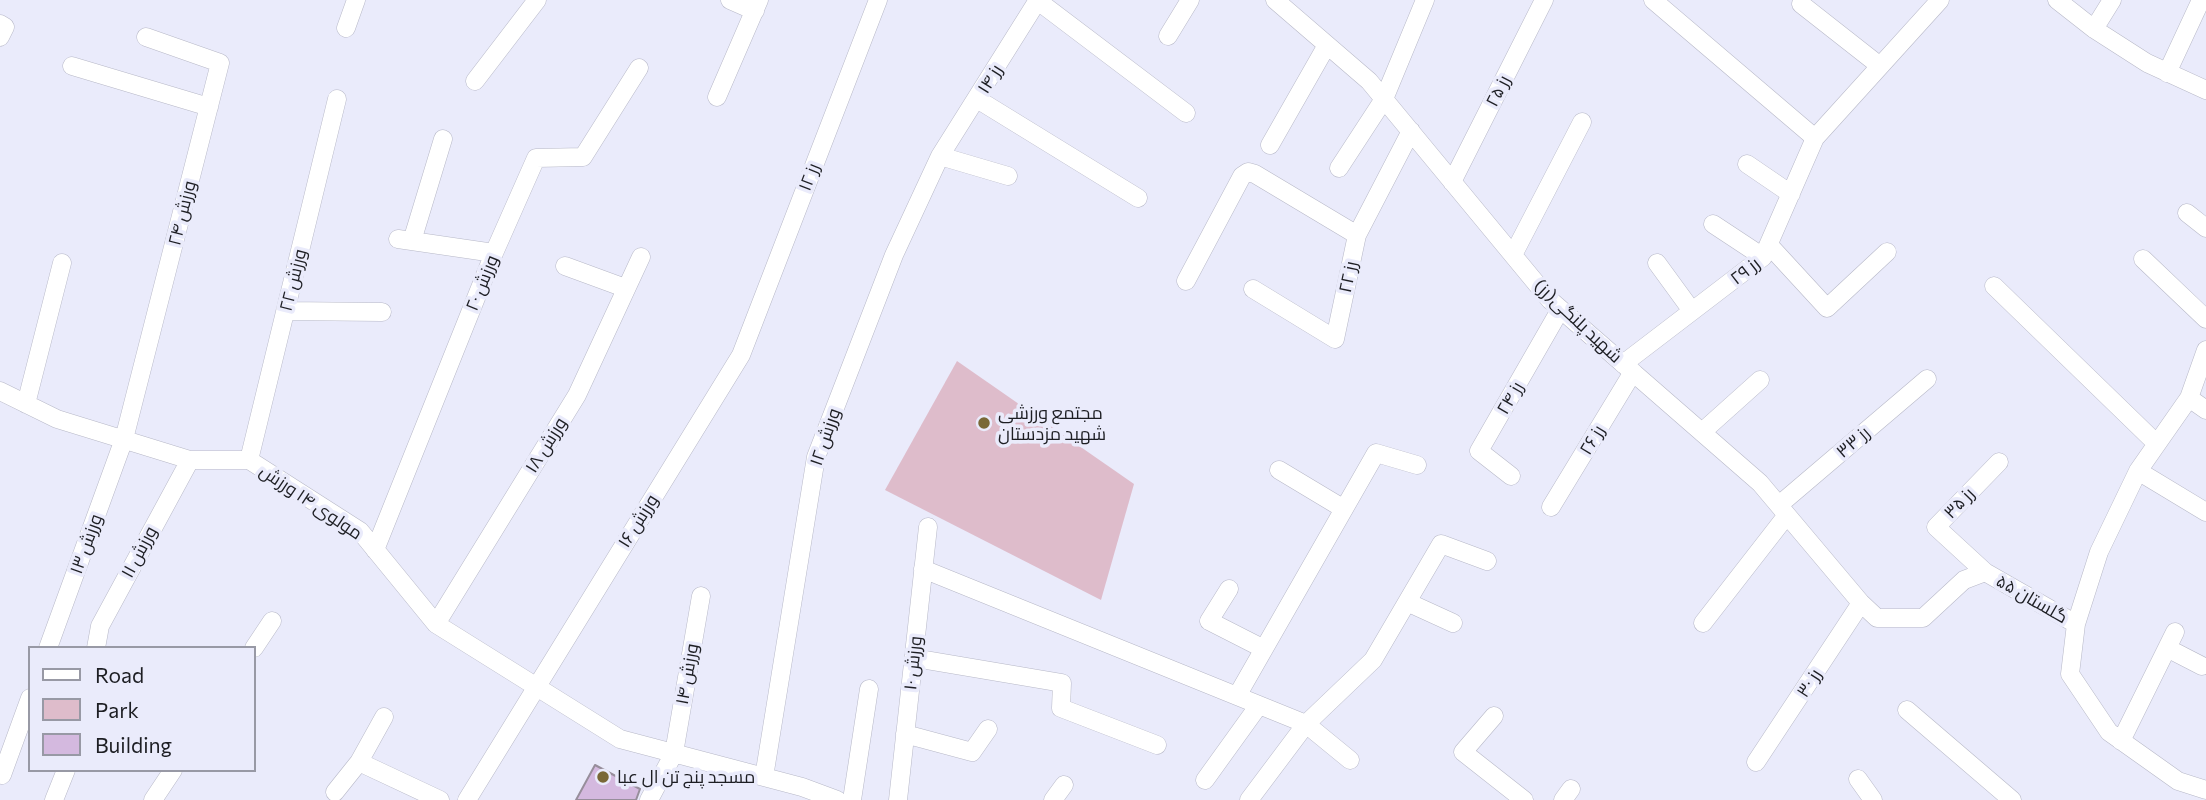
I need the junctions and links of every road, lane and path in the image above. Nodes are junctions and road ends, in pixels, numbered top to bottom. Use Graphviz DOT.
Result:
graph roads {
  1 [pos="356,0"];
  2 [pos="537,0"];
  3 [pos="730,0"];
  4 [pos="878,0"];
  5 [pos="1190,0"];
  6 [pos="1275,0"];
  7 [pos="1425,0"];
  8 [pos="1544,0"];
  9 [pos="1940,0"];
  10 [pos="2057,0"];
  11 [pos="2112,0"];
  12 [pos="2201,0"];
  13 [pos="1038,1"];
  14 [pos="1662,3"];
  15 [pos="1801,4"];
  16 [pos="757,6"];
  17 [pos="0,24"];
  18 [pos="346,28"];
  19 [pos="2094,29"];
  20 [pos="1168,36"];
  21 [pos="0,37"];
  22 [pos="146,37"];
  23 [pos="1327,45"];
  24 [pos="72,66"];
  25 [pos="1880,66"];
  26 [pos="639,68"];
  27 [pos="2167,73"];
  28 [pos="474,81"];
  29 [pos="2206,90"];
  30 [pos="718,97"];
  31 [pos="337,99"];
  32 [pos="1384,99"];
  33 [pos="976,100"];
  34 [pos="209,107"];
  35 [pos="1186,113"];
  36 [pos="1582,122"];
  37 [pos="1411,131"];
  38 [pos="1815,138"];
  39 [pos="443,139"];
  40 [pos="1270,145"];
  41 [pos="940,156"];
  42 [pos="1747,164"];
  43 [pos="1339,168"];
  44 [pos="1008,176"];
  45 [pos="1452,182"];
  46 [pos="1791,194"];
  47 [pos="1138,198"];
  48 [pos="2187,213"];
  49 [pos="1713,224"];
  50 [pos="2206,228"];
  51 [pos="1357,235"];
  52 [pos="1766,251"];
  53 [pos="1887,251"];
  54 [pos="494,253"];
  55 [pos="1513,255"];
  56 [pos="641,257"];
  57 [pos="2143,260"];
  58 [pos="62,263"];
  59 [pos="1657,263"];
  60 [pos="565,266"];
  61 [pos="1186,281"];
  62 [pos="1994,286"];
  63 [pos="625,288"];
  64 [pos="1253,289"];
  65 [pos="1560,310"];
  66 [pos="285,311"];
  67 [pos="1692,311"];
  68 [pos="382,312"];
  69 [pos="2206,319"];
  70 [pos="2206,350"];
  71 [pos="741,355"];
  72 [pos="1628,368"];
  73 [pos="1927,379"];
  74 [pos="1760,380"];
  75 [pos="0,391"];
  76 [pos="2189,398"];
  77 [pos="26,404"];
  78 [pos="2206,410"];
  79 [pos="1702,432"];
  80 [pos="124,439"];
  81 [pos="2157,444"];
  82 [pos="190,460"];
  83 [pos="249,460"];
  84 [pos="1999,462"];
  85 [pos="1418,465"];
  86 [pos="1279,470"];
  87 [pos="2138,471"];
  88 [pos="1511,476"];
  89 [pos="1551,507"];
  90 [pos="1344,509"];
  91 [pos="1783,510"];
  92 [pos="2206,512"];
  93 [pos="928,527"];
  94 [pos="375,550"];
  95 [pos="1487,561"];
  96 [pos="923,569"];
  97 [pos="1985,572"];
  98 [pos="1228,589"];
  99 [pos="701,596"];
  100 [pos="1407,602"];
  101 [pos="1861,603"];
  102 [pos="272,621"];
  103 [pos="1703,622"];
  104 [pos="1453,623"];
  105 [pos="436,624"];
  106 [pos="2076,624"];
  107 [pos="49,646"];
  108 [pos="96,646"];
  109 [pos="255,646"];
  110 [pos="1264,649"];
  111 [pos="914,658"];
  112 [pos="2203,666"];
  113 [pos="536,687"];
  114 [pos="869,690"];
  115 [pos="1237,696"];
  116 [pos="28,704"];
  117 [pos="1258,705"];
  118 [pos="1907,710"];
  119 [pos="1494,716"];
  120 [pos="384,717"];
  121 [pos="1307,724"];
  122 [pos="988,729"];
  123 [pos="905,734"];
  124 [pos="2121,741"];
  125 [pos="1157,745"];
  126 [pos="674,753"];
  127 [pos="1350,760"];
  128 [pos="359,762"];
  129 [pos="1756,762"];
  130 [pos="65,772"];
  131 [pos="172,772"];
  132 [pos="2,775"];
  133 [pos="764,777"];
  134 [pos="1858,779"];
  135 [pos="1205,780"];
  136 [pos="2206,790"];
  137 [pos="335,792"];
  138 [pos="54,800"];
  139 [pos="153,800"];
  140 [pos="440,800"];
  141 [pos="467,800"];
  142 [pos="649,800"];
  143 [pos="837,800"];
  144 [pos="852,800"];
  145 [pos="898,800"];
  146 [pos="1249,800"];
  147 [pos="1524,800"];
  148 [pos="1873,800"];
  149 [pos="2012,800"];
  1 -- 18 [label="street"];
  2 -- 28 [label="street"];
  3 -- 16 [label="street"];
  4 -- 71 [label="street, رز ۱۲"];
  5 -- 20 [label="street"];
  6 -- 23 [label="street, شهید پلنگی(رز)"];
  7 -- 32 [label="street"];
  8 -- 45 [label="street, رز ۲۵"];
  9 -- 25 [label="street, رز ۲۹"];
  10 -- 19 [label="street"];
  11 -- 19 [label="street"];
  12 -- 27 [label="street"];
  13 -- 33 [label="street, رز ۱۴"];
  13 -- 35 [label="street"];
  14 -- 38 [label="street"];
  15 -- 25 [label="street"];
  16 -- 30 [label="street"];
  17 -- 21 [label="street"];
  19 -- 27 [label="street"];
  22 -- 34 [label="street, ورزش ۲۴"];
  23 -- 32 [label="street, شهید پلنگی(رز)"];
  23 -- 40 [label="street"];
  24 -- 34 [label="street"];
  25 -- 38 [label="street, رز ۲۹"];
  26 -- 54 [label="street, ورزش ۲۰"];
  27 -- 29 [label="street"];
  31 -- 66 [label="street, ورزش ۲۲"];
  32 -- 37 [label="street, شهید پلنگی(رز)"];
  32 -- 43 [label="street"];
  33 -- 41 [label="street, رز ۱۴"];
  33 -- 47 [label="street"];
  34 -- 80 [label="street, ورزش ۲۴"];
  36 -- 55 [label="street"];
  37 -- 45 [label="street, شهید پلنگی(رز)"];
  37 -- 51 [label="street, رز ۲۲"];
  38 -- 46 [label="street, رز ۲۹"];
  39 -- 54 [label="street"];
  41 -- 44 [label="street"];
  41 -- 133 [label="street, ورزش ۱۲"];
  42 -- 46 [label="street"];
  45 -- 55 [label="street, شهید پلنگی(رز)"];
  46 -- 52 [label="street, رز ۲۹"];
  48 -- 50 [label="street"];
  49 -- 52 [label="street"];
  51 -- 61 [label="street"];
  51 -- 64 [label="street, رز ۲۲"];
  52 -- 53 [label="street"];
  52 -- 67 [label="street, رز ۲۹"];
  54 -- 94 [label="street, ورزش ۲۰"];
  55 -- 65 [label="street, شهید پلنگی(رز)"];
  56 -- 63 [label="street, ورزش ۱۸"];
  57 -- 69 [label="street"];
  58 -- 77 [label="street"];
  59 -- 67 [label="street"];
  60 -- 63 [label="street"];
  62 -- 81 [label="street"];
  63 -- 105 [label="street, ورزش ۱۸"];
  65 -- 72 [label="street, شهید پلنگی(رز)"];
  65 -- 88 [label="street, رز ۲۴"];
  66 -- 68 [label="street"];
  66 -- 83 [label="street, ورزش ۲۲"];
  67 -- 72 [label="street, رز ۲۹"];
  70 -- 76 [label="street"];
  71 -- 113 [label="street, ورزش ۱۶"];
  72 -- 79 [label="street, شهید پلنگی(رز)"];
  72 -- 89 [label="street, رز ۲۶"];
  73 -- 91 [label="street, رز ۳۳"];
  74 -- 79 [label="street"];
  75 -- 77 [label="street, مولوی ۱۴ ورزش"];
  76 -- 78 [label="street"];
  76 -- 81 [label="street"];
  77 -- 80 [label="street, مولوی ۱۴ ورزش"];
  79 -- 91 [label="street, شهید پلنگی(رز)"];
  80 -- 82 [label="street, مولوی ۱۴ ورزش"];
  80 -- 107 [label="street, ورزش ۱۳"];
  81 -- 87 [label="street"];
  82 -- 83 [label="street, مولوی ۱۴ ورزش"];
  82 -- 108 [label="street, ورزش ۱۱"];
  83 -- 94 [label="street, مولوی ۱۴ ورزش"];
  84 -- 97 [label="street, رز ۳۵"];
  85 -- 90 [label="street"];
  86 -- 90 [label="street"];
  87 -- 92 [label="street"];
  87 -- 106 [label="street"];
  90 -- 110 [label="street"];
  91 -- 101 [label="street, شهید پلنگی(رز)"];
  91 -- 103 [label="street, رز ۳۳"];
  93 -- 96 [label="street, ورزش ۱۰"];
  94 -- 105 [label="street, مولوی ۱۴ ورزش"];
  95 -- 100 [label="street"];
  96 -- 111 [label="street, ورزش ۱۰"];
  96 -- 115 [label="street"];
  97 -- 101 [label="street, گلستان ۵۵"];
  97 -- 106 [label="street, گلستان ۵۵"];
  98 -- 110 [label="street"];
  99 -- 126 [label="street, ورزش ۱۴"];
  100 -- 104 [label="street"];
  100 -- 121 [label="street"];
  101 -- 129 [label="street, رز ۳۰"];
  102 -- 109 [label="street"];
  105 -- 113 [label="street, مولوی ۱۴ ورزش"];
  106 -- 124 [label="street, گلستان ۵۵"];
  110 -- 115 [label="street"];
  111 -- 123 [label="street, ورزش ۱۰"];
  111 -- 125 [label="street"];
  112 -- 124 [label="street"];
  113 -- 126 [label="street, مولوی ۱۴ ورزش"];
  113 -- 141 [label="street, ورزش ۱۶"];
  114 -- 144 [label="street"];
  115 -- 117 [label="street"];
  116 -- 132 [label="street"];
  117 -- 121 [label="street"];
  117 -- 135 [label="street"];
  118 -- 149 [label="street"];
  119 -- 147 [label="street"];
  120 -- 128 [label="street"];
  121 -- 127 [label="street"];
  121 -- 146 [label="street"];
  122 -- 123 [label="street"];
  123 -- 145 [label="street, ورزش ۱۰"];
  124 -- 136 [label="street, گلستان ۵۵"];
  126 -- 133 [label="street, مولوی ۱۴ ورزش"];
  126 -- 142 [label="street, ورزش ۱۴"];
  128 -- 137 [label="street"];
  128 -- 140 [label="street"];
  130 -- 138 [label="street"];
  131 -- 139 [label="street"];
  133 -- 143 [label="street, مولوی ۱۴ ورزش"];
  134 -- 148 [label="street"];
}
